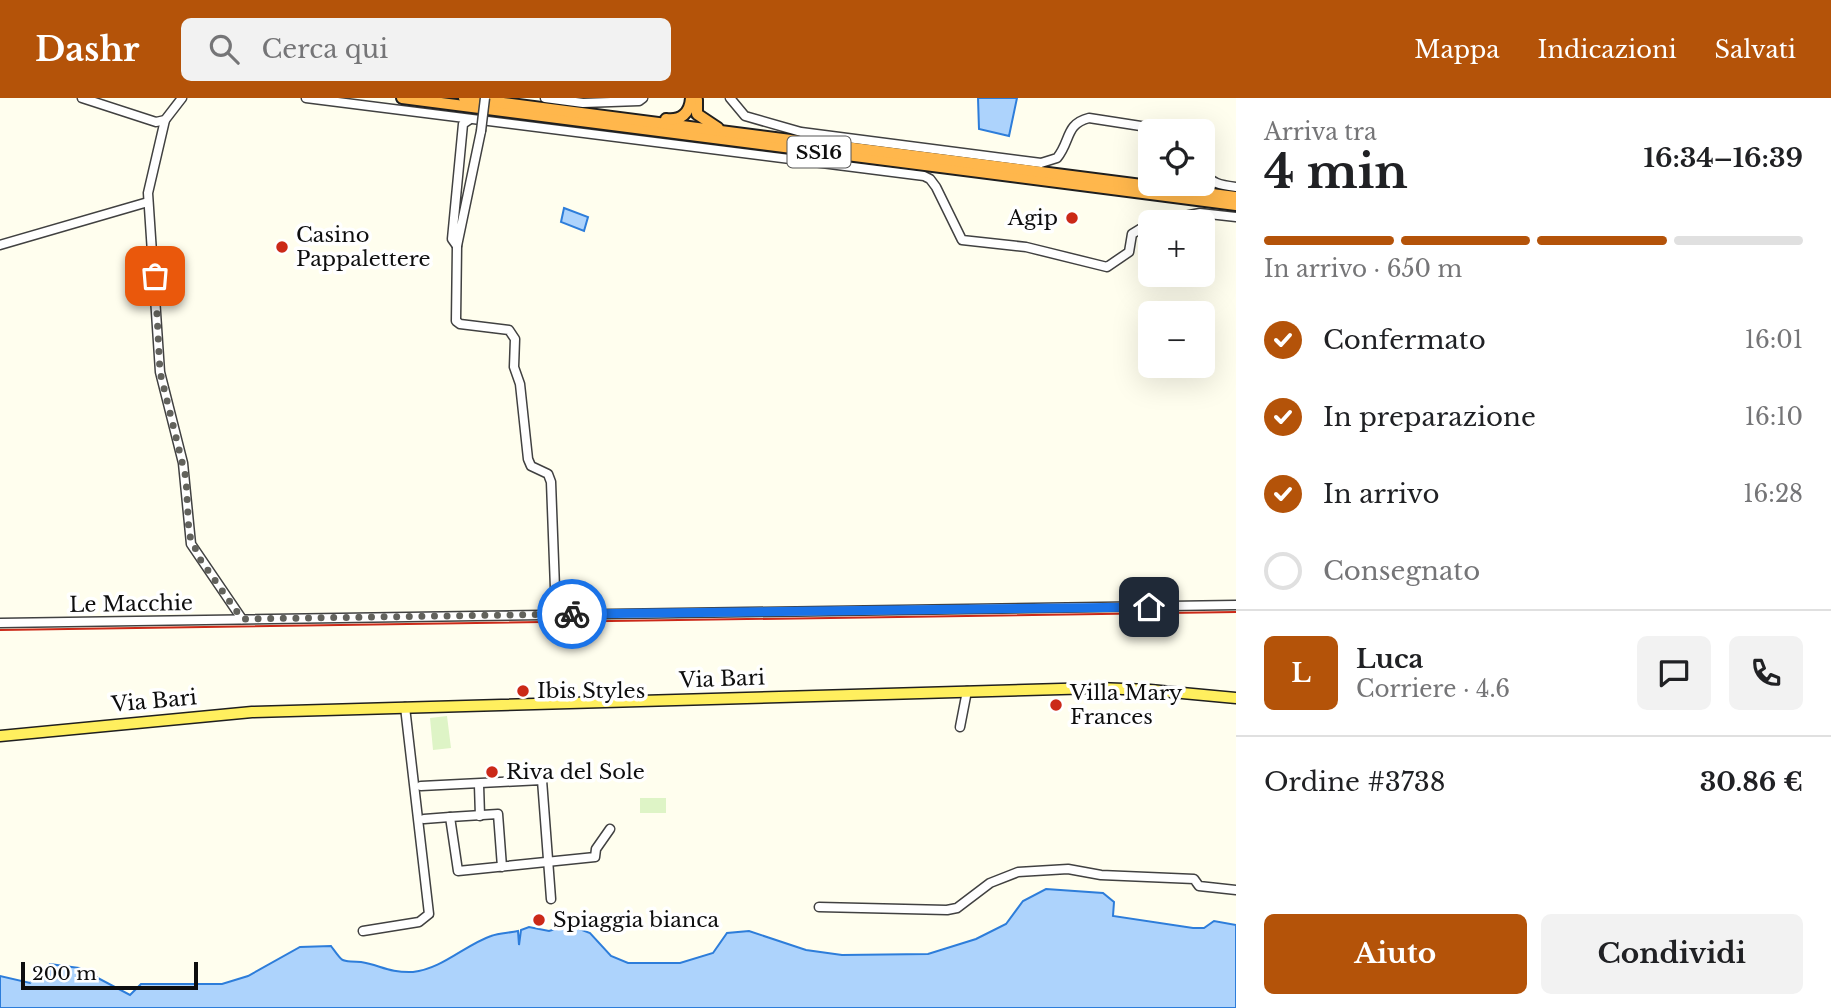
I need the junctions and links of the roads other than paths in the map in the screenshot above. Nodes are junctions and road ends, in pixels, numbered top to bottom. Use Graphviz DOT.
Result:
graph roads {
  1 [pos="82,98"];
  2 [pos="183,98"];
  3 [pos="306,98"];
  4 [pos="402,98"];
  5 [pos="464,98"];
  6 [pos="485,98"];
  7 [pos="545,98"];
  8 [pos="643,98"];
  9 [pos="691,98"];
  10 [pos="697,98"];
  11 [pos="730,98"];
  12 [pos="165,120"];
  13 [pos="469,120"];
  14 [pos="647,121"];
  15 [pos="1138,125"];
  16 [pos="727,132"];
  17 [pos="1215,182"];
  18 [pos="1236,187"];
  19 [pos="1236,197"];
  20 [pos="148,202"];
  21 [pos="1236,205"];
  22 [pos="1215,215"];
  23 [pos="1236,217"];
  24 [pos="1138,231"];
  25 [pos="0,245"];
  26 [pos="457,246"];
  27 [pos="1236,605"];
  28 [pos="556,615"];
  29 [pos="242,619"];
  30 [pos="0,624"];
  31 [pos="967,691"];
  32 [pos="1236,698"];
  33 [pos="405,707"];
  34 [pos="960,727"];
  35 [pos="0,736"];
  36 [pos="479,785"];
  37 [pos="421,786"];
  38 [pos="480,816"];
  39 [pos="450,817"];
  40 [pos="424,819"];
  41 [pos="610,829"];
  42 [pos="549,862"];
  43 [pos="502,867"];
  44 [pos="1236,890"];
  45 [pos="551,900"];
  46 [pos="818,907"];
  47 [pos="363,931"];
  1 -- 12 [label="street"];
  2 -- 12 [label="street"];
  3 -- 13 [label="street"];
  4 -- 21 [label="highway, SS16"];
  5 -- 14 [label="highway, SS16"];
  6 -- 26 [label="street, bridge"];
  7 -- 8 [label="street"];
  9 -- 14 [label="highway"];
  10 -- 16 [label="highway"];
  11 -- 15 [label="street"];
  12 -- 20 [label="street"];
  13 -- 24 [label="street"];
  13 -- 26 [label="street"];
  14 -- 16 [label="highway, SS16"];
  16 -- 19 [label="highway, SS16"];
  17 -- 18 [label="street"];
  20 -- 25 [label="street"];
  20 -- 29 [label="street"];
  22 -- 23 [label="street"];
  26 -- 28 [label="street"];
  27 -- 28 [label="street, Le Macchie"];
  28 -- 29 [label="street, Le Macchie"];
  29 -- 30 [label="street, Le Macchie"];
  31 -- 32 [label="main road, Via Bari"];
  31 -- 33 [label="main road, Via Bari"];
  31 -- 34 [label="street"];
  33 -- 35 [label="main road, Via Bari"];
  33 -- 47 [label="street"];
  36 -- 37 [label="street"];
  36 -- 38 [label="street"];
  36 -- 42 [label="street"];
  38 -- 39 [label="street"];
  38 -- 43 [label="street"];
  39 -- 40 [label="street"];
  39 -- 43 [label="street"];
  41 -- 42 [label="street"];
  42 -- 43 [label="street"];
  42 -- 45 [label="street"];
  44 -- 46 [label="street"];
}
